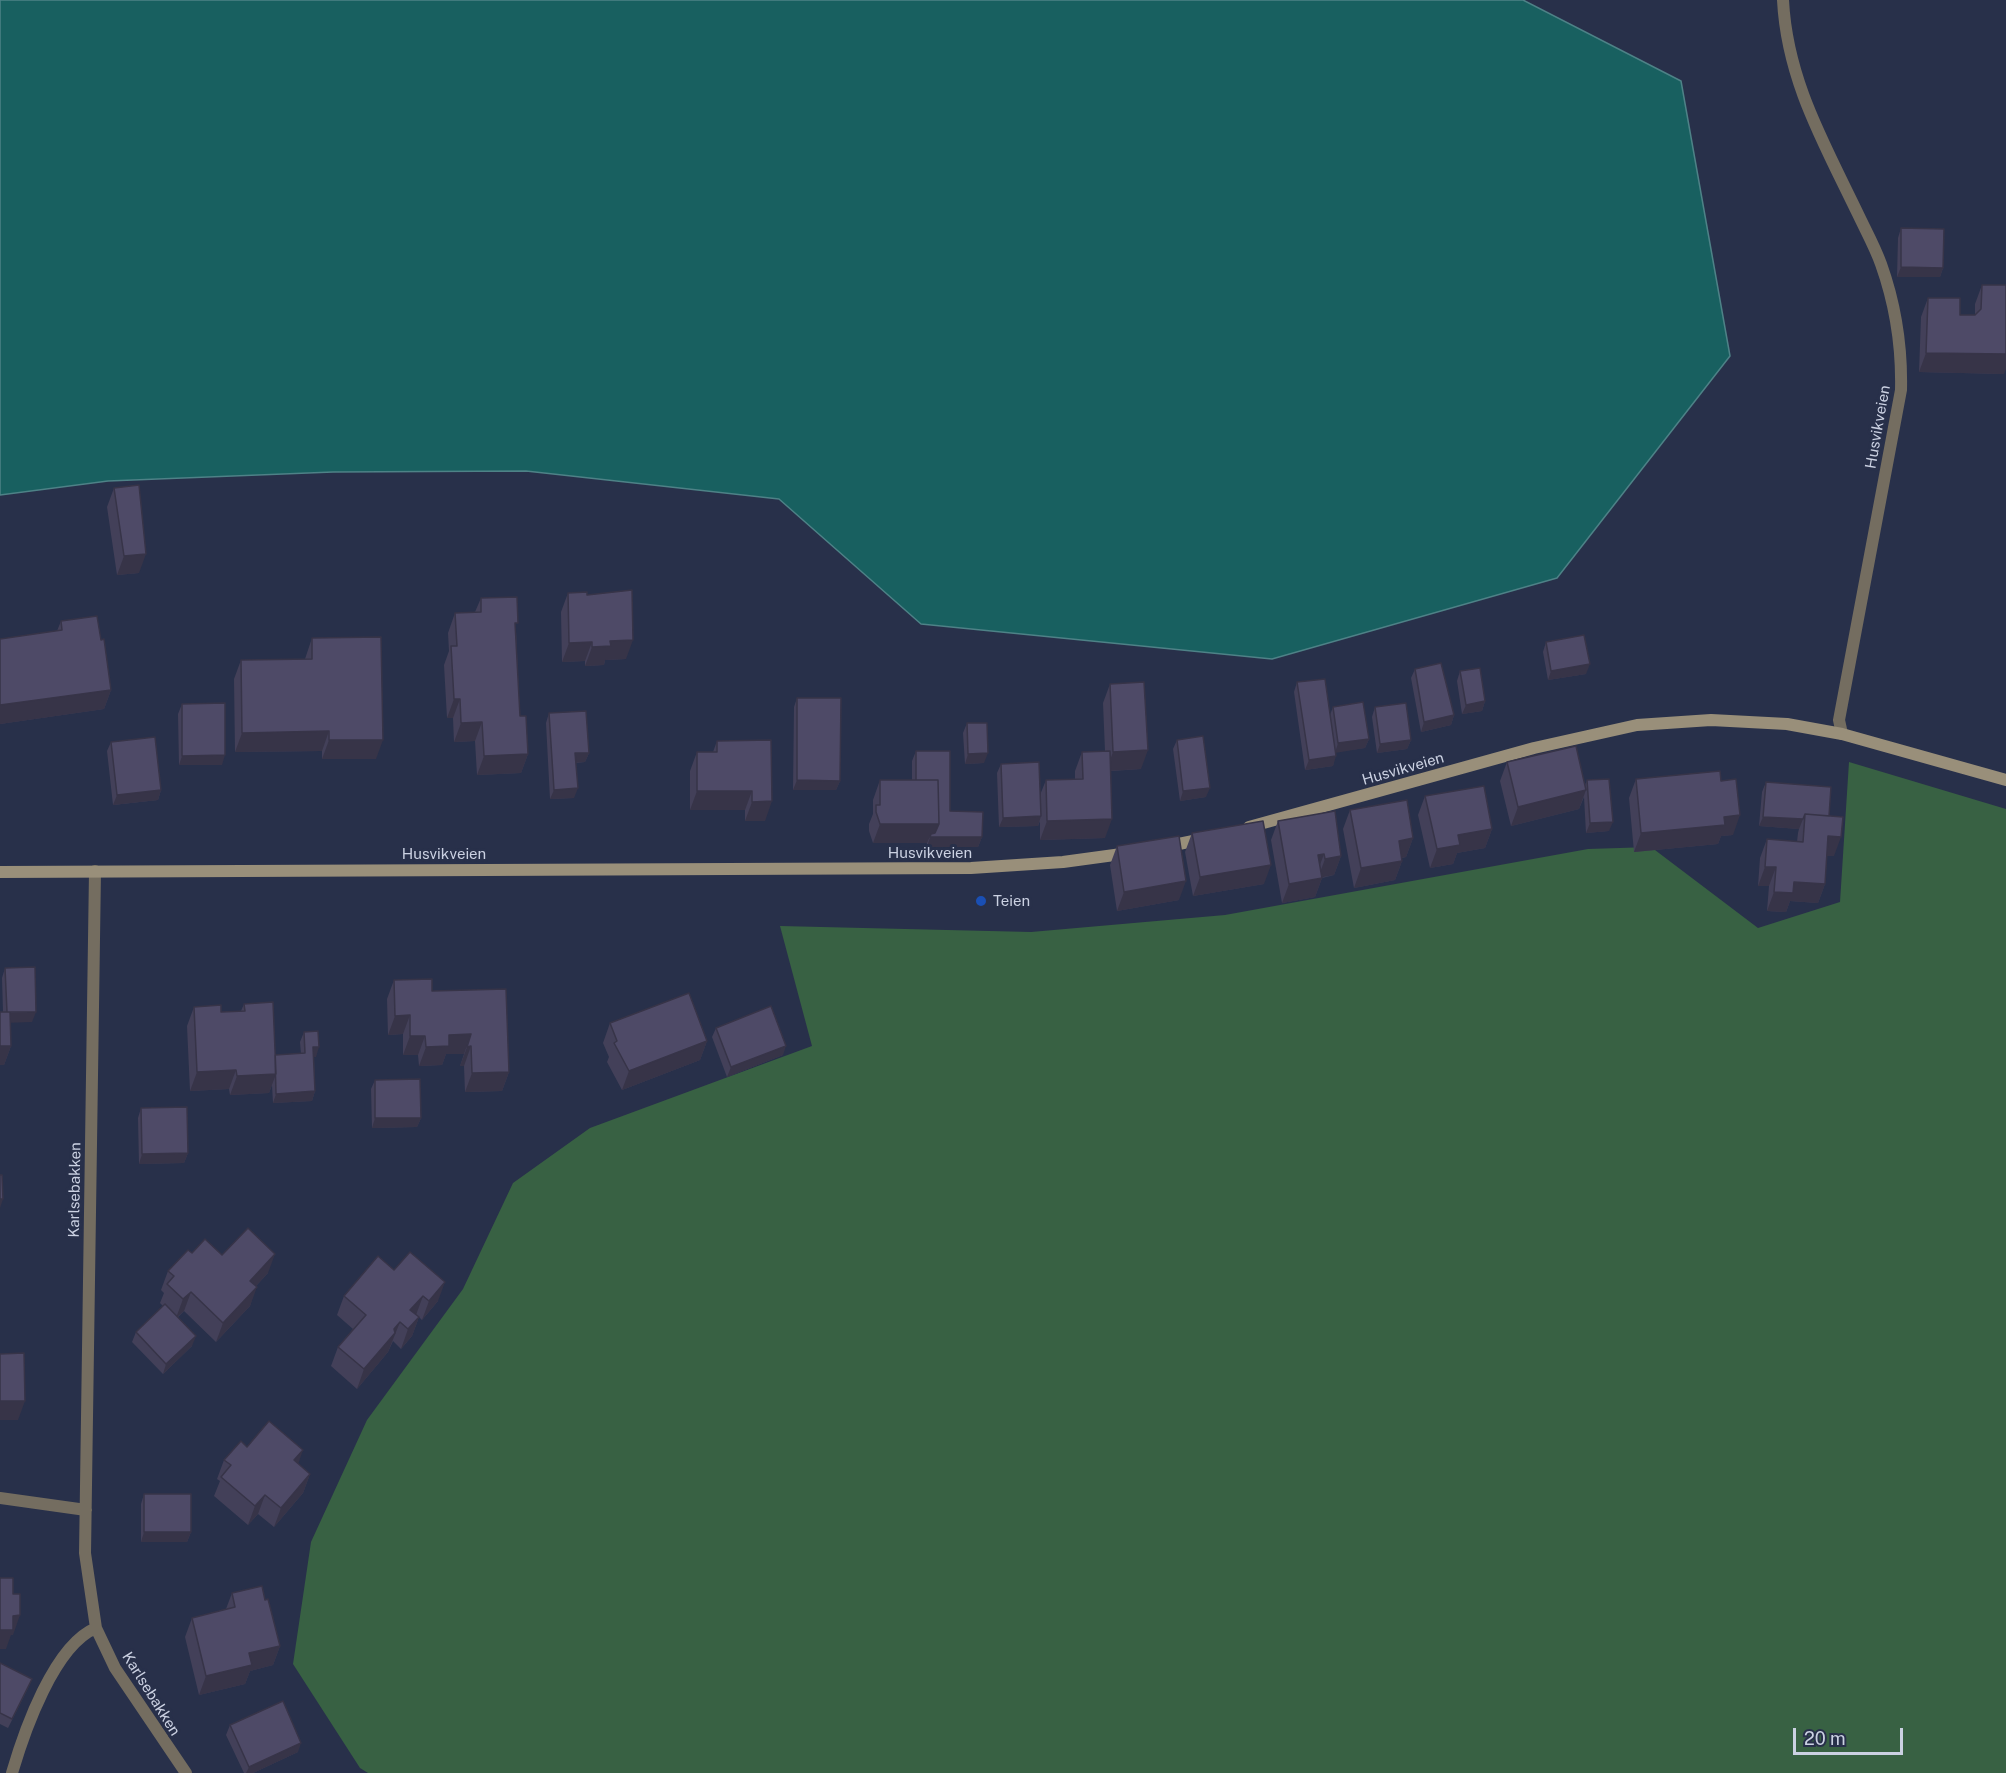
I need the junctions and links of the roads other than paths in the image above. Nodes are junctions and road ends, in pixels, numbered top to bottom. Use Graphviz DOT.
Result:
graph roads {
  1 [pos="1783,0"];
  2 [pos="1842,734"];
  3 [pos="2006,780"];
  4 [pos="1238,830"];
  5 [pos="1216,836"];
  6 [pos="95,871"];
  7 [pos="0,872"];
  8 [pos="0,1498"];
  9 [pos="86,1510"];
  10 [pos="96,1628"];
  11 [pos="12,1773"];
  12 [pos="186,1773"];
  1 -- 2 [label="street, Husvikveien"];
  2 -- 3 [label="main road, Husvikveien"];
  2 -- 4 [label="main road, Husvikveien"];
  5 -- 6 [label="main road, Husvikveien"];
  6 -- 7 [label="main road, Husvikveien"];
  6 -- 9 [label="street, Karlsebakken"];
  8 -- 9 [label="street"];
  9 -- 10 [label="street, Karlsebakken"];
  10 -- 11 [label="street"];
  10 -- 12 [label="street, Karlsebakken"];
}
